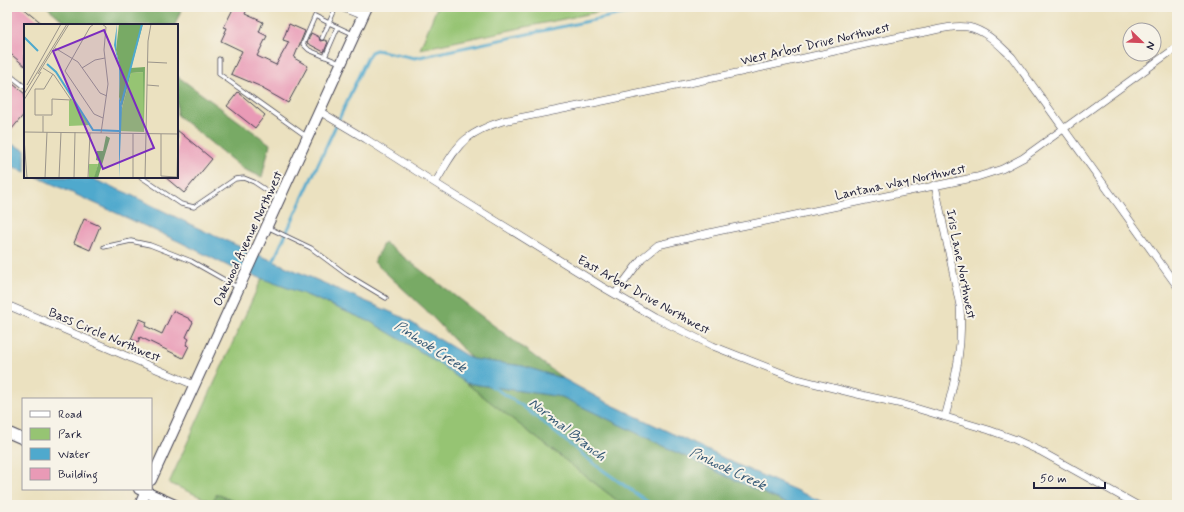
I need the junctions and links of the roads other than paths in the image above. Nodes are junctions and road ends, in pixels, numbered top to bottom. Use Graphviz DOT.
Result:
graph roads {
  1 [pos="336,7"];
  2 [pos="341,7"];
  3 [pos="365,12"];
  4 [pos="328,23"];
  5 [pos="338,27"];
  6 [pos="354,35"];
  7 [pos="322,38"];
  8 [pos="1177,47"];
  9 [pos="317,48"];
  10 [pos="316,52"];
  11 [pos="325,57"];
  12 [pos="219,59"];
  13 [pos="341,64"];
  14 [pos="7,73"];
  15 [pos="24,86"];
  16 [pos="319,111"];
  17 [pos="1064,129"];
  18 [pos="307,137"];
  19 [pos="143,178"];
  20 [pos="435,183"];
  21 [pos="935,185"];
  22 [pos="279,198"];
  23 [pos="266,226"];
  24 [pos="104,247"];
  25 [pos="1177,286"];
  26 [pos="238,288"];
  27 [pos="615,294"];
  28 [pos="386,298"];
  29 [pos="7,305"];
  30 [pos="194,385"];
  31 [pos="945,417"];
  32 [pos="7,432"];
  33 [pos="22,439"];
  34 [pos="152,478"];
  35 [pos="144,490"];
  36 [pos="140,505"];
  37 [pos="175,505"];
  38 [pos="1137,505"];
  1 -- 4 [label="lane"];
  2 -- 3 [label="street"];
  3 -- 6 [label="street, Oakwood Avenue Northwest"];
  4 -- 5 [label="lane"];
  4 -- 7 [label="lane"];
  4 -- 10 [label="lane"];
  5 -- 6 [label="lane"];
  5 -- 11 [label="lane"];
  6 -- 13 [label="street, Oakwood Avenue Northwest"];
  8 -- 17 [label="street, Lantana Way Northwest"];
  9 -- 10 [label="lane"];
  10 -- 11 [label="lane"];
  11 -- 13 [label="lane"];
  12 -- 18 [label="lane"];
  13 -- 16 [label="street, Oakwood Avenue Northwest"];
  14 -- 15 [label="lane"];
  16 -- 18 [label="street, Oakwood Avenue Northwest"];
  16 -- 20 [label="street, East Arbor Drive Northwest"];
  17 -- 20 [label="street, West Arbor Drive Northwest"];
  17 -- 21 [label="street, Lantana Way Northwest"];
  17 -- 25 [label="street, West Arbor Drive Northwest"];
  18 -- 22 [label="street, Oakwood Avenue Northwest"];
  19 -- 22 [label="lane"];
  20 -- 27 [label="street, East Arbor Drive Northwest"];
  21 -- 27 [label="street, Lantana Way Northwest"];
  21 -- 31 [label="street, Iris Lane Northwest"];
  22 -- 23 [label="street, Oakwood Avenue Northwest"];
  23 -- 26 [label="street, Oakwood Avenue Northwest"];
  23 -- 28 [label="lane"];
  24 -- 26 [label="lane"];
  26 -- 30 [label="street, Oakwood Avenue Northwest"];
  27 -- 31 [label="street, East Arbor Drive Northwest"];
  29 -- 30 [label="street, Bass Circle Northwest"];
  30 -- 34 [label="street, Oakwood Avenue Northwest"];
  31 -- 38 [label="street, East Arbor Drive Northwest"];
  32 -- 33 [label="street"];
  35 -- 36 [label="street"];
  35 -- 37 [label="street"];
}
